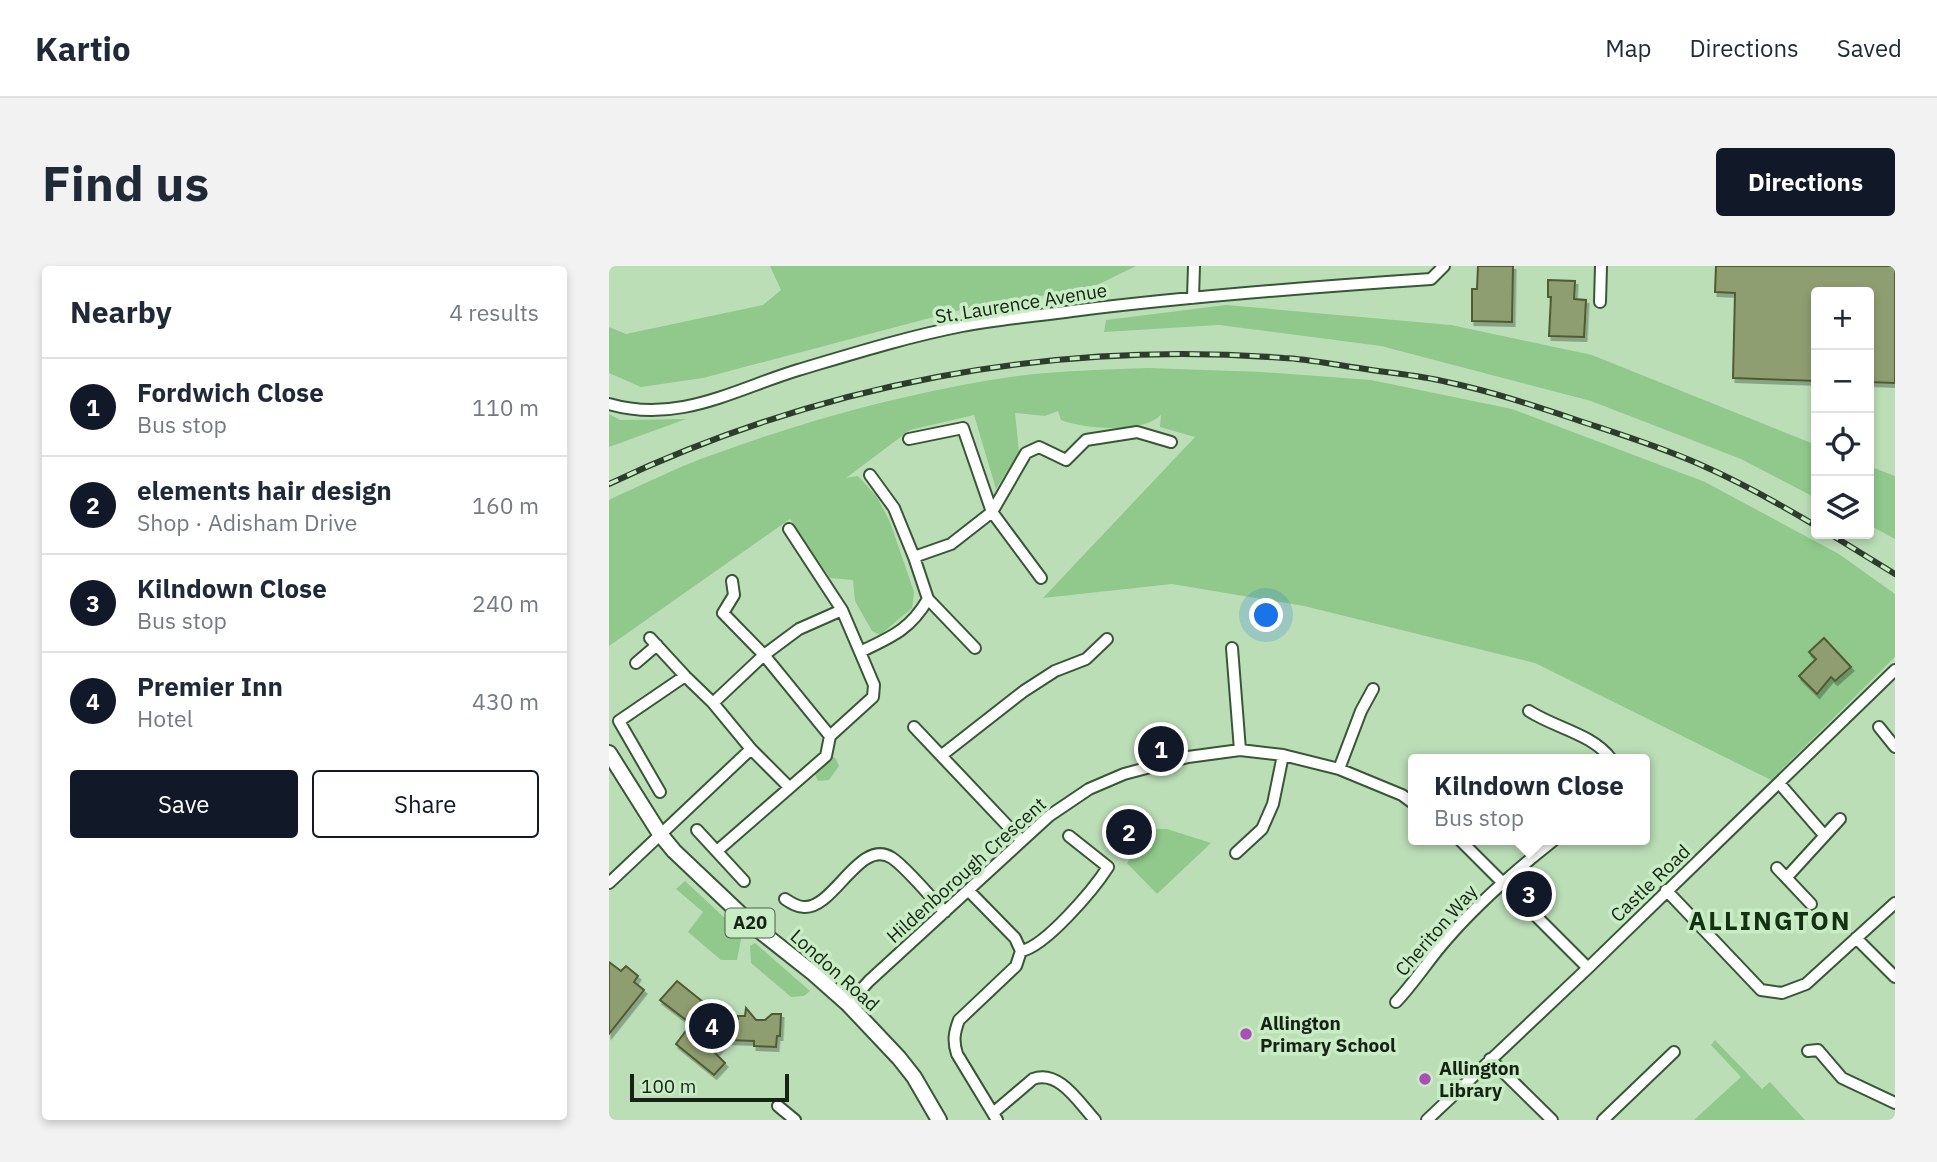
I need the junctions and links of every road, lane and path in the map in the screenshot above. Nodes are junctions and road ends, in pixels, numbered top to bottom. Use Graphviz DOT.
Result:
graph roads {
  1 [pos="1194,266"];
  2 [pos="1444,266"];
  3 [pos="1601,266"];
  4 [pos="1193,298"];
  5 [pos="1600,302"];
  6 [pos="609,404"];
  7 [pos="909,439"];
  8 [pos="1171,442"];
  9 [pos="870,475"];
  10 [pos="992,512"];
  11 [pos="789,529"];
  12 [pos="915,557"];
  13 [pos="1041,578"];
  14 [pos="732,580"];
  15 [pos="928,599"];
  16 [pos="842,610"];
  17 [pos="1107,639"];
  18 [pos="975,648"];
  19 [pos="1232,648"];
  20 [pos="860,652"];
  21 [pos="764,655"];
  22 [pos="636,663"];
  23 [pos="1895,670"];
  24 [pos="685,676"];
  25 [pos="1373,689"];
  26 [pos="713,703"];
  27 [pos="1529,712"];
  28 [pos="914,727"];
  29 [pos="1879,727"];
  30 [pos="830,736"];
  31 [pos="1895,747"];
  32 [pos="751,749"];
  33 [pos="1240,750"];
  34 [pos="609,753"];
  35 [pos="1606,754"];
  36 [pos="942,755"];
  37 [pos="1283,755"];
  38 [pos="1339,769"];
  39 [pos="1779,783"];
  40 [pos="789,787"];
  41 [pos="660,792"];
  42 [pos="1408,799"];
  43 [pos="1840,819"];
  44 [pos="697,830"];
  45 [pos="660,834"];
  46 [pos="1824,835"];
  47 [pos="1069,836"];
  48 [pos="1021,840"];
  49 [pos="1465,845"];
  50 [pos="1548,845"];
  51 [pos="717,851"];
  52 [pos="1236,853"];
  53 [pos="1777,868"];
  54 [pos="1787,877"];
  55 [pos="744,881"];
  56 [pos="1503,882"];
  57 [pos="609,883"];
  58 [pos="968,890"];
  59 [pos="1666,890"];
  60 [pos="785,899"];
  61 [pos="1895,903"];
  62 [pos="1811,904"];
  63 [pos="945,912"];
  64 [pos="1856,938"];
  65 [pos="1021,951"];
  66 [pos="1588,968"];
  67 [pos="1895,976"];
  68 [pos="1396,1002"];
  69 [pos="848,1004"];
  70 [pos="1808,1051"];
  71 [pos="1674,1052"];
  72 [pos="1490,1059"];
  73 [pos="1895,1103"];
  74 [pos="778,1106"];
  75 [pos="995,1116"];
  76 [pos="795,1120"];
  77 [pos="939,1120"];
  78 [pos="1095,1120"];
  79 [pos="1427,1120"];
  80 [pos="1552,1120"];
  81 [pos="1603,1120"];
  1 -- 4 [label="street"];
  2 -- 4 [label="street, St. Laurence Avenue"];
  3 -- 5 [label="street"];
  4 -- 6 [label="street, St. Laurence Avenue"];
  7 -- 10 [label="street"];
  8 -- 10 [label="street"];
  9 -- 12 [label="street"];
  10 -- 12 [label="street"];
  10 -- 13 [label="street"];
  11 -- 16 [label="street"];
  12 -- 15 [label="street"];
  14 -- 21 [label="street"];
  15 -- 18 [label="street"];
  15 -- 20 [label="street"];
  16 -- 20 [label="street"];
  16 -- 21 [label="street"];
  17 -- 36 [label="street"];
  19 -- 33 [label="street"];
  20 -- 30 [label="street"];
  21 -- 26 [label="street"];
  21 -- 30 [label="street"];
  22 -- 24 [label="street"];
  23 -- 39 [label="street, Castle Road"];
  24 -- 26 [label="street"];
  24 -- 41 [label="street"];
  25 -- 38 [label="street"];
  26 -- 32 [label="street"];
  27 -- 35 [label="street"];
  28 -- 36 [label="street"];
  29 -- 31 [label="street"];
  30 -- 40 [label="street"];
  32 -- 40 [label="street"];
  32 -- 45 [label="street"];
  33 -- 37 [label="street, Hildenborough Crescent"];
  33 -- 48 [label="street, Hildenborough Crescent"];
  34 -- 45 [label="main road, London Road / A20"];
  36 -- 48 [label="street"];
  37 -- 38 [label="street, Hildenborough Crescent"];
  37 -- 52 [label="street"];
  38 -- 42 [label="street, Hildenborough Crescent"];
  39 -- 46 [label="street"];
  39 -- 59 [label="street, Castle Road"];
  40 -- 51 [label="street"];
  43 -- 46 [label="street"];
  44 -- 51 [label="street"];
  45 -- 57 [label="street"];
  45 -- 69 [label="main road, London Road / A20"];
  46 -- 54 [label="street"];
  47 -- 65 [label="street"];
  48 -- 58 [label="street, Hildenborough Crescent"];
  49 -- 56 [label="street"];
  50 -- 56 [label="street, Cheriton Way"];
  51 -- 55 [label="street"];
  53 -- 54 [label="street"];
  54 -- 62 [label="street"];
  56 -- 66 [label="street"];
  56 -- 68 [label="street, Cheriton Way"];
  58 -- 63 [label="street, Hildenborough Crescent"];
  58 -- 65 [label="street"];
  59 -- 64 [label="street"];
  59 -- 66 [label="street, Castle Road"];
  60 -- 63 [label="street"];
  61 -- 64 [label="street"];
  63 -- 69 [label="street, Hildenborough Crescent"];
  64 -- 67 [label="street"];
  65 -- 75 [label="street"];
  66 -- 72 [label="street, Castle Road"];
  69 -- 77 [label="main road, London Road / A20"];
  70 -- 73 [label="street"];
  71 -- 81 [label="street"];
  72 -- 79 [label="street, Castle Road"];
  72 -- 80 [label="street"];
  74 -- 76 [label="street"];
  75 -- 78 [label="street"];
}
